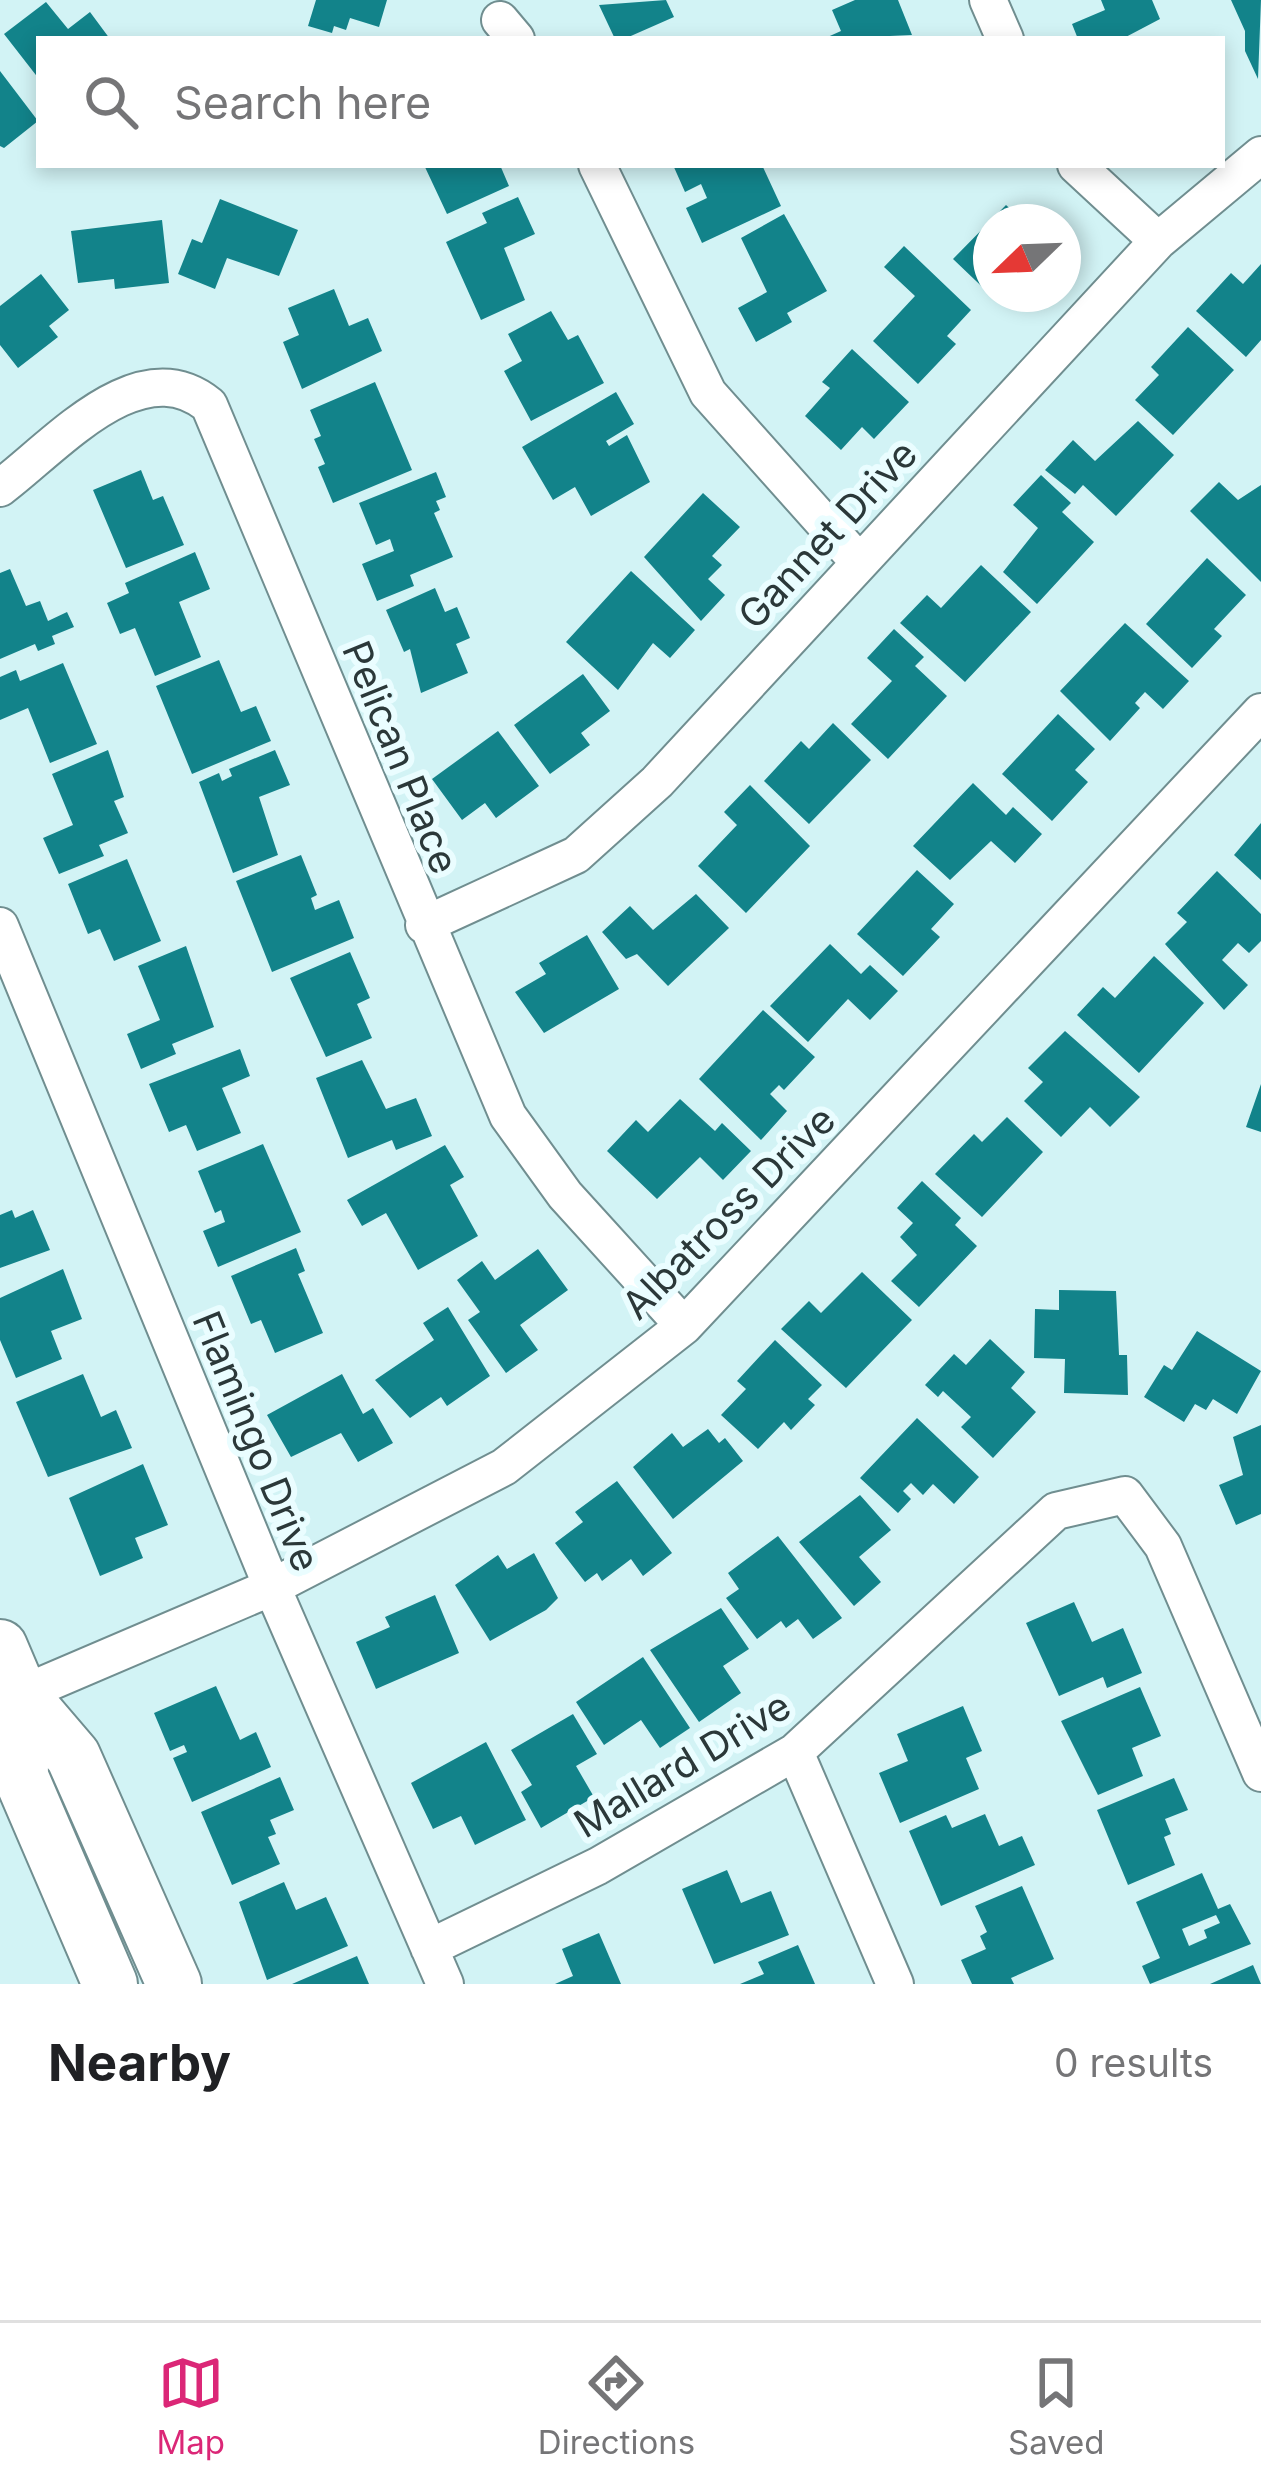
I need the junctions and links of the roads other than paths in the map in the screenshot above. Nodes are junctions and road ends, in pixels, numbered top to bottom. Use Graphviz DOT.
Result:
graph roads {
  1 [pos="988,0"];
  2 [pos="1004,36"];
  3 [pos="1261,155"];
  4 [pos="598,168"];
  5 [pos="1079,168"];
  6 [pos="1158,241"];
  7 [pos="0,488"];
  8 [pos="858,560"];
  9 [pos="1261,712"];
  10 [pos="424,925"];
  11 [pos="0,926"];
  12 [pos="684,1325"];
  13 [pos="272,1587"];
  14 [pos="7,1681"];
  15 [pos="795,1752"];
  16 [pos="1261,1772"];
  17 [pos="429,1948"];
  18 [pos="110,1984"];
  19 [pos="174,1984"];
  20 [pos="445,1984"];
  21 [pos="895,1984"];
  1 -- 2 [label="street"];
  3 -- 6 [label="street, Gannet Drive"];
  4 -- 8 [label="street"];
  5 -- 6 [label="street"];
  6 -- 8 [label="street, Gannet Drive"];
  7 -- 10 [label="street, Pelican Place"];
  8 -- 10 [label="street, Gannet Drive"];
  9 -- 12 [label="street, Albatross Drive"];
  10 -- 12 [label="street, Pelican Place"];
  11 -- 13 [label="street, Flamingo Drive"];
  12 -- 13 [label="street, Albatross Drive"];
  13 -- 14 [label="street, Albatross Drive"];
  13 -- 17 [label="street, Flamingo Drive"];
  14 -- 18 [label="main road"];
  14 -- 19 [label="main road"];
  15 -- 16 [label="street, Mallard Drive"];
  15 -- 17 [label="street, Mallard Drive"];
  15 -- 21 [label="street"];
  17 -- 20 [label="street, Flamingo Drive"];
}
